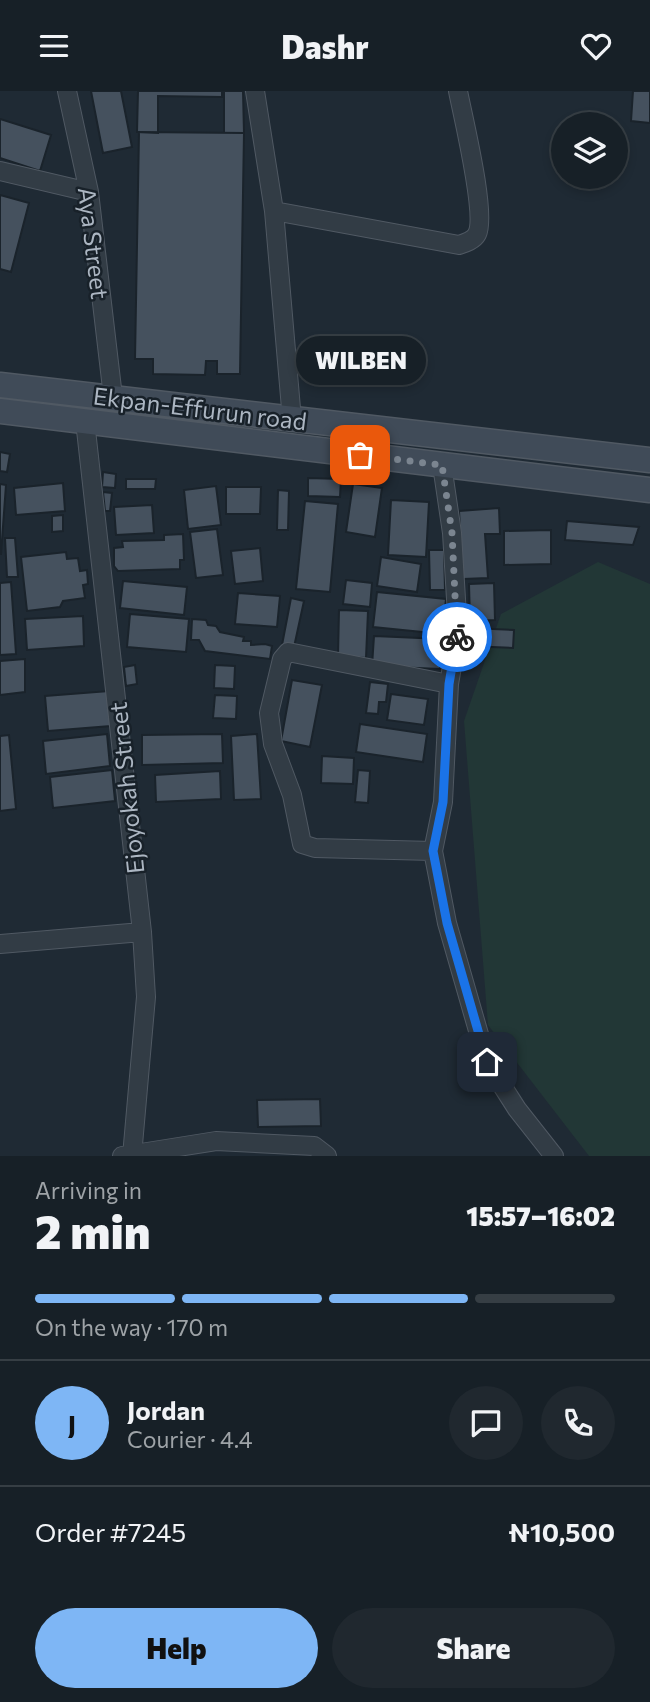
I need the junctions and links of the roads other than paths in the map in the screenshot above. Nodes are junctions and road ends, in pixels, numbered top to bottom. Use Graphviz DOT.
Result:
graph roads {
  1 [pos="67,91"];
  2 [pos="255,91"];
  3 [pos="458,91"];
  4 [pos="0,170"];
  5 [pos="89,192"];
  6 [pos="274,211"];
  7 [pos="0,384"];
  8 [pos="113,397"];
  9 [pos="0,411"];
  10 [pos="292,420"];
  11 [pos="85,421"];
  12 [pos="650,460"];
  13 [pos="442,465"];
  14 [pos="650,490"];
  15 [pos="449,684"];
  16 [pos="433,851"];
  17 [pos="142,932"];
  18 [pos="0,944"];
  19 [pos="128,1155"];
  20 [pos="327,1156"];
  21 [pos="554,1156"];
  1 -- 5 [label="street, Aya Street"];
  2 -- 6 [label="street"];
  3 -- 6 [label="street"];
  4 -- 5 [label="street"];
  5 -- 8 [label="street, Aya Street"];
  6 -- 10 [label="street"];
  7 -- 8 [label="main road, Ekpan-Effurun road"];
  8 -- 10 [label="main road, Ekpan-Effurun road"];
  9 -- 11 [label="main road"];
  10 -- 12 [label="main road, Ekpan-Effurun road"];
  11 -- 13 [label="main road"];
  11 -- 17 [label="street, Ejoyokah Street"];
  13 -- 14 [label="main road"];
  13 -- 15 [label="street"];
  15 -- 16 [label="street"];
  15 -- 16 [label="street"];
  16 -- 21 [label="street"];
  17 -- 18 [label="street"];
  17 -- 19 [label="street, Ejoyokah Street"];
  19 -- 20 [label="street"];
}
